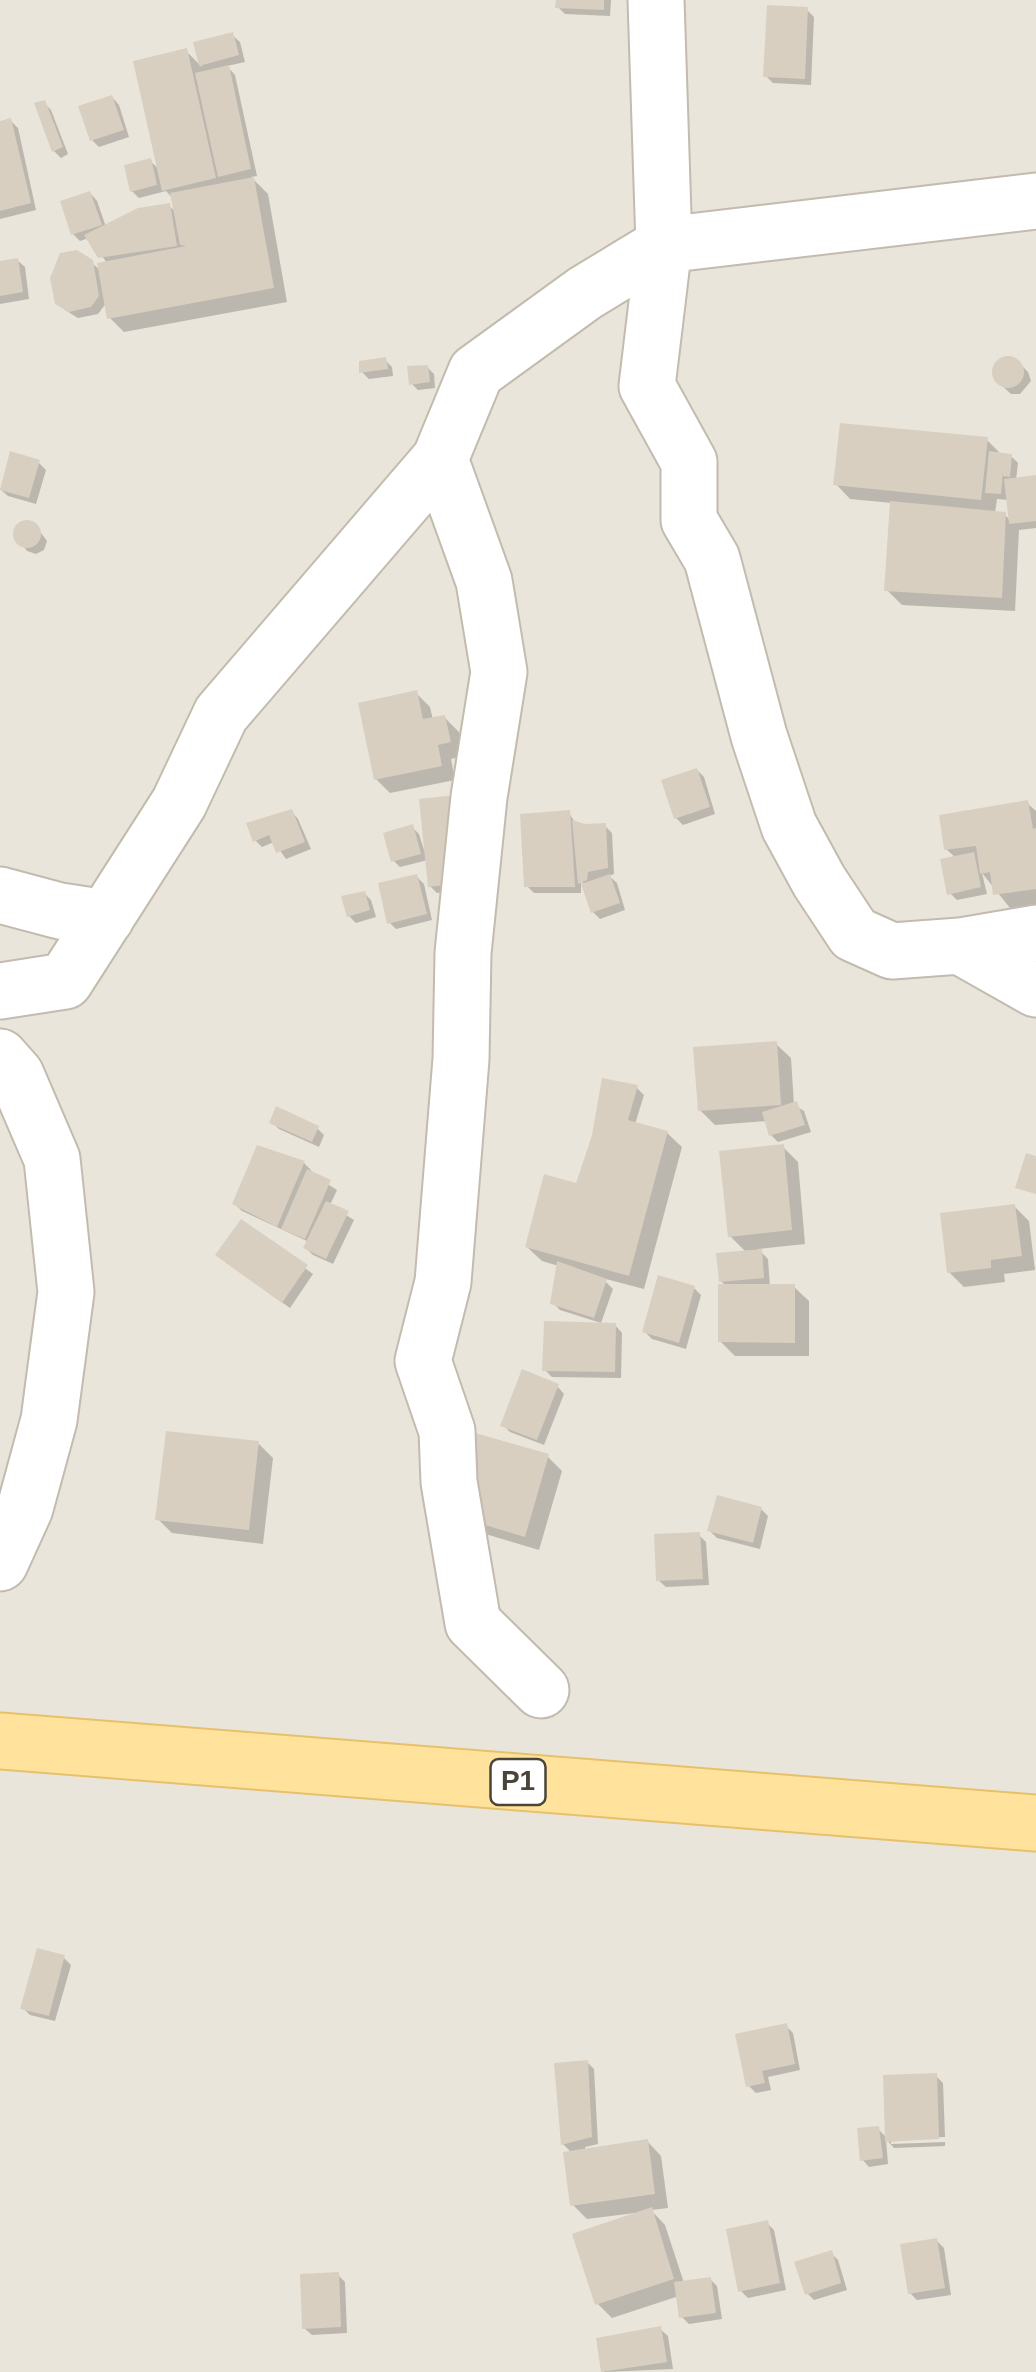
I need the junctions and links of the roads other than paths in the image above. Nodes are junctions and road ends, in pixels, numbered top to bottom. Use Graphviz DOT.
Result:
graph roads {
  1 [pos="656,0"];
  2 [pos="1036,201"];
  3 [pos="664,245"];
  4 [pos="440,459"];
  5 [pos="0,895"];
  6 [pos="106,918"];
  7 [pos="1036,933"];
  8 [pos="960,946"];
  9 [pos="1036,989"];
  10 [pos="0,991"];
  11 [pos="0,1057"];
  12 [pos="0,1563"];
  13 [pos="541,1690"];
  14 [pos="0,1741"];
  15 [pos="1036,1823"];
  1 -- 3 [label="street"];
  2 -- 3 [label="street"];
  3 -- 4 [label="street"];
  3 -- 8 [label="street"];
  4 -- 6 [label="street"];
  4 -- 13 [label="street"];
  5 -- 6 [label="street"];
  6 -- 10 [label="street"];
  7 -- 8 [label="street"];
  8 -- 9 [label="street"];
  11 -- 12 [label="street"];
  14 -- 15 [label="main road, P1"];
}
